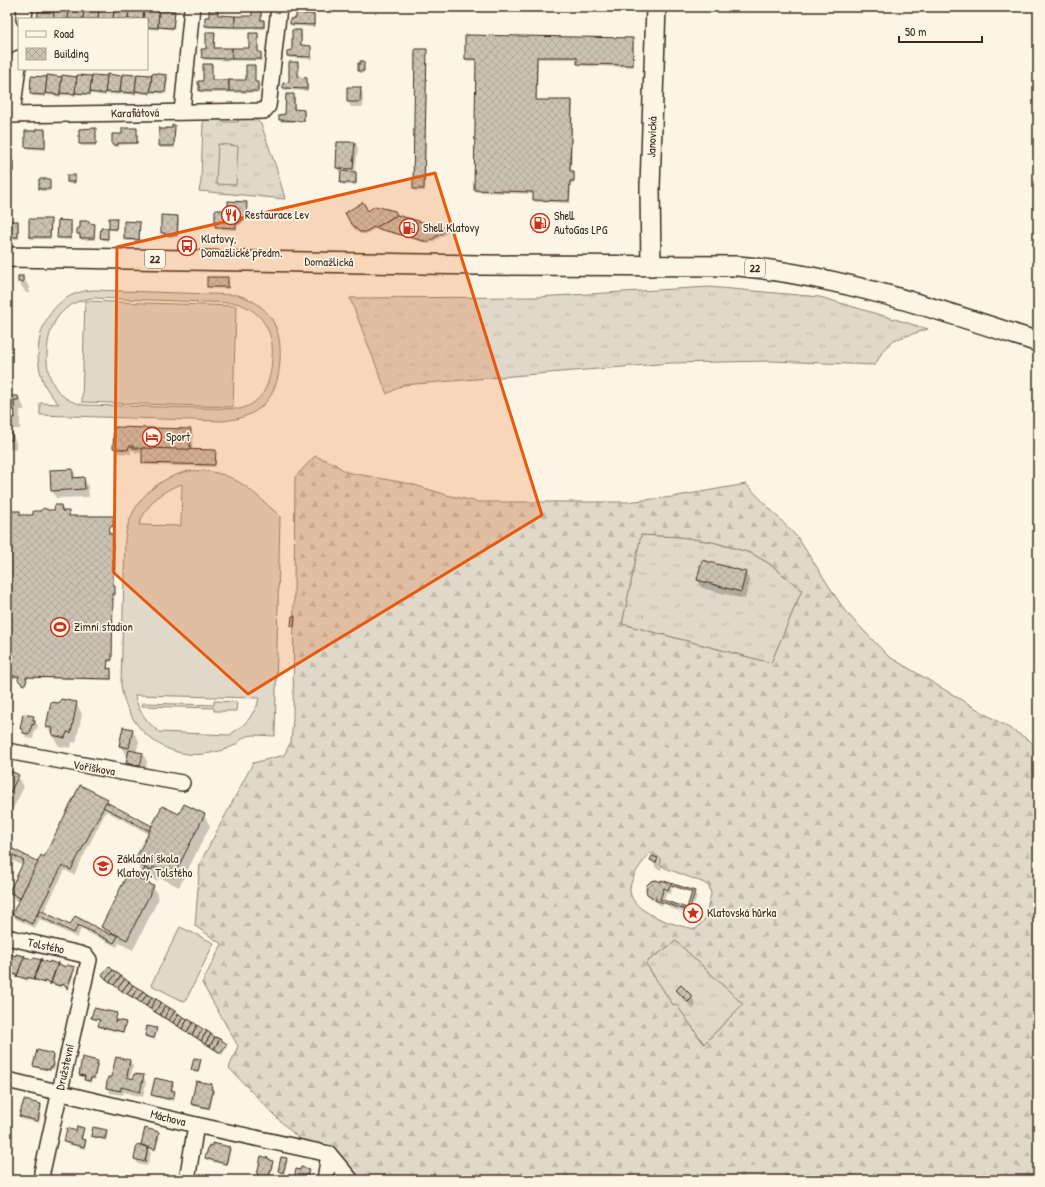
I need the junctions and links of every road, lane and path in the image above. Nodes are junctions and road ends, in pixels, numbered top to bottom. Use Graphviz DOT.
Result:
graph roads {
  1 [pos="25,7"];
  2 [pos="192,7"];
  3 [pos="279,7"];
  4 [pos="656,7"];
  5 [pos="24,18"];
  6 [pos="18,64"];
  7 [pos="182,112"];
  8 [pos="10,115"];
  9 [pos="7,256"];
  10 [pos="651,266"];
  11 [pos="1038,342"];
  12 [pos="7,750"];
  13 [pos="182,783"];
  14 [pos="7,938"];
  15 [pos="86,956"];
  16 [pos="7,1080"];
  17 [pos="59,1092"];
  18 [pos="196,1125"];
  19 [pos="330,1154"];
  20 [pos="42,1180"];
  21 [pos="187,1180"];
  22 [pos="325,1180"];
  23 [pos="351,1180"];
  1 -- 5 [label="street"];
  2 -- 7 [label="street"];
  3 -- 7 [label="street, Karafiátová"];
  4 -- 10 [label="main road, Janovická"];
  6 -- 8 [label="street"];
  7 -- 8 [label="street, Karafiátová"];
  9 -- 10 [label="main road, Domažlická / 22"];
  10 -- 11 [label="main road, 22"];
  12 -- 13 [label="street, Voříškova"];
  14 -- 15 [label="street, Tolstého"];
  15 -- 17 [label="street, Družstevní"];
  16 -- 17 [label="street, Máchova"];
  17 -- 18 [label="street, Máchova"];
  17 -- 20 [label="street, Družstevní"];
  18 -- 19 [label="street, Máchova"];
  18 -- 21 [label="street"];
  19 -- 22 [label="street"];
  19 -- 23 [label="street"];
}
